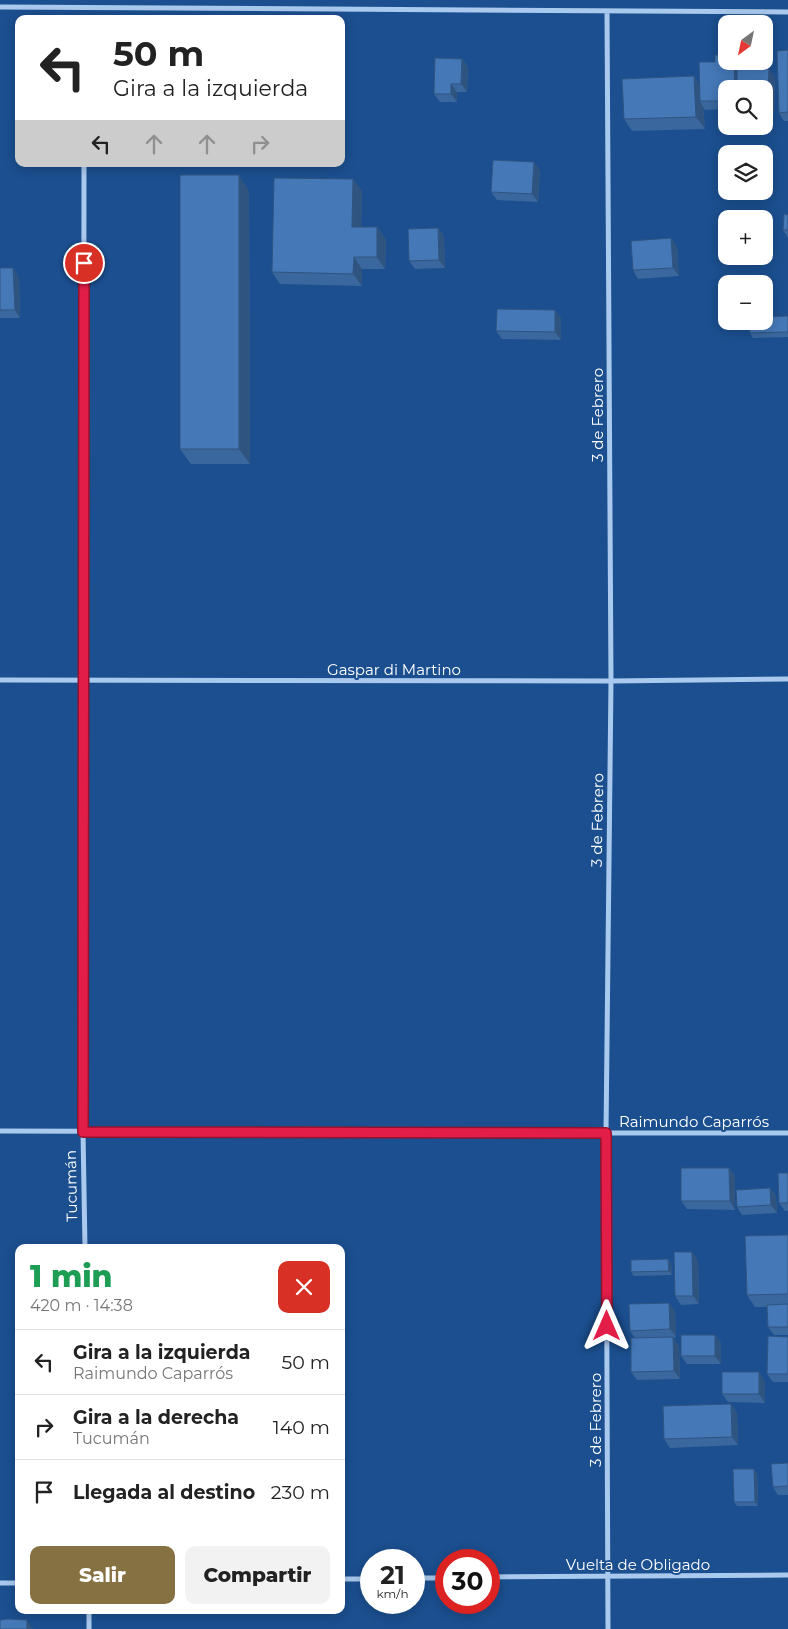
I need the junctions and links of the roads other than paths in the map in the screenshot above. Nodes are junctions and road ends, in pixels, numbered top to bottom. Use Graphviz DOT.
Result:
graph roads {
  1 [pos="0,8"];
  2 [pos="607,11"];
  3 [pos="788,12"];
  4 [pos="84,167"];
  5 [pos="0,680"];
  6 [pos="788,680"];
  7 [pos="82,681"];
  8 [pos="611,681"];
  9 [pos="0,1130"];
  10 [pos="83,1132"];
  11 [pos="606,1133"];
  12 [pos="788,1133"];
  13 [pos="84,1244"];
  14 [pos="609,1576"];
  15 [pos="788,1576"];
  16 [pos="500,1578"];
  17 [pos="345,1579"];
  18 [pos="360,1579"];
  19 [pos="0,1583"];
  20 [pos="15,1583"];
  21 [pos="90,1614"];
  22 [pos="89,1629"];
  23 [pos="608,1629"];
  1 -- 2 [label="street"];
  2 -- 3 [label="street"];
  2 -- 8 [label="street, 3 de Febrero"];
  4 -- 7 [label="street, Tucumán"];
  5 -- 7 [label="street, Gaspar di Martino"];
  6 -- 8 [label="street, Gaspar di Martino"];
  7 -- 8 [label="street, Gaspar di Martino"];
  7 -- 10 [label="street, Tucumán"];
  8 -- 11 [label="street, 3 de Febrero"];
  9 -- 10 [label="street, Raimundo Caparrós"];
  10 -- 11 [label="street, Raimundo Caparrós"];
  10 -- 13 [label="street, Tucumán"];
  11 -- 12 [label="street, Raimundo Caparrós"];
  11 -- 14 [label="street, 3 de Febrero"];
  14 -- 15 [label="street, Vuelta de Obligado"];
  14 -- 16 [label="street, Vuelta de Obligado"];
  14 -- 23 [label="street, 3 de Febrero"];
  17 -- 18 [label="street"];
  19 -- 20 [label="street"];
  21 -- 22 [label="street"];
}
